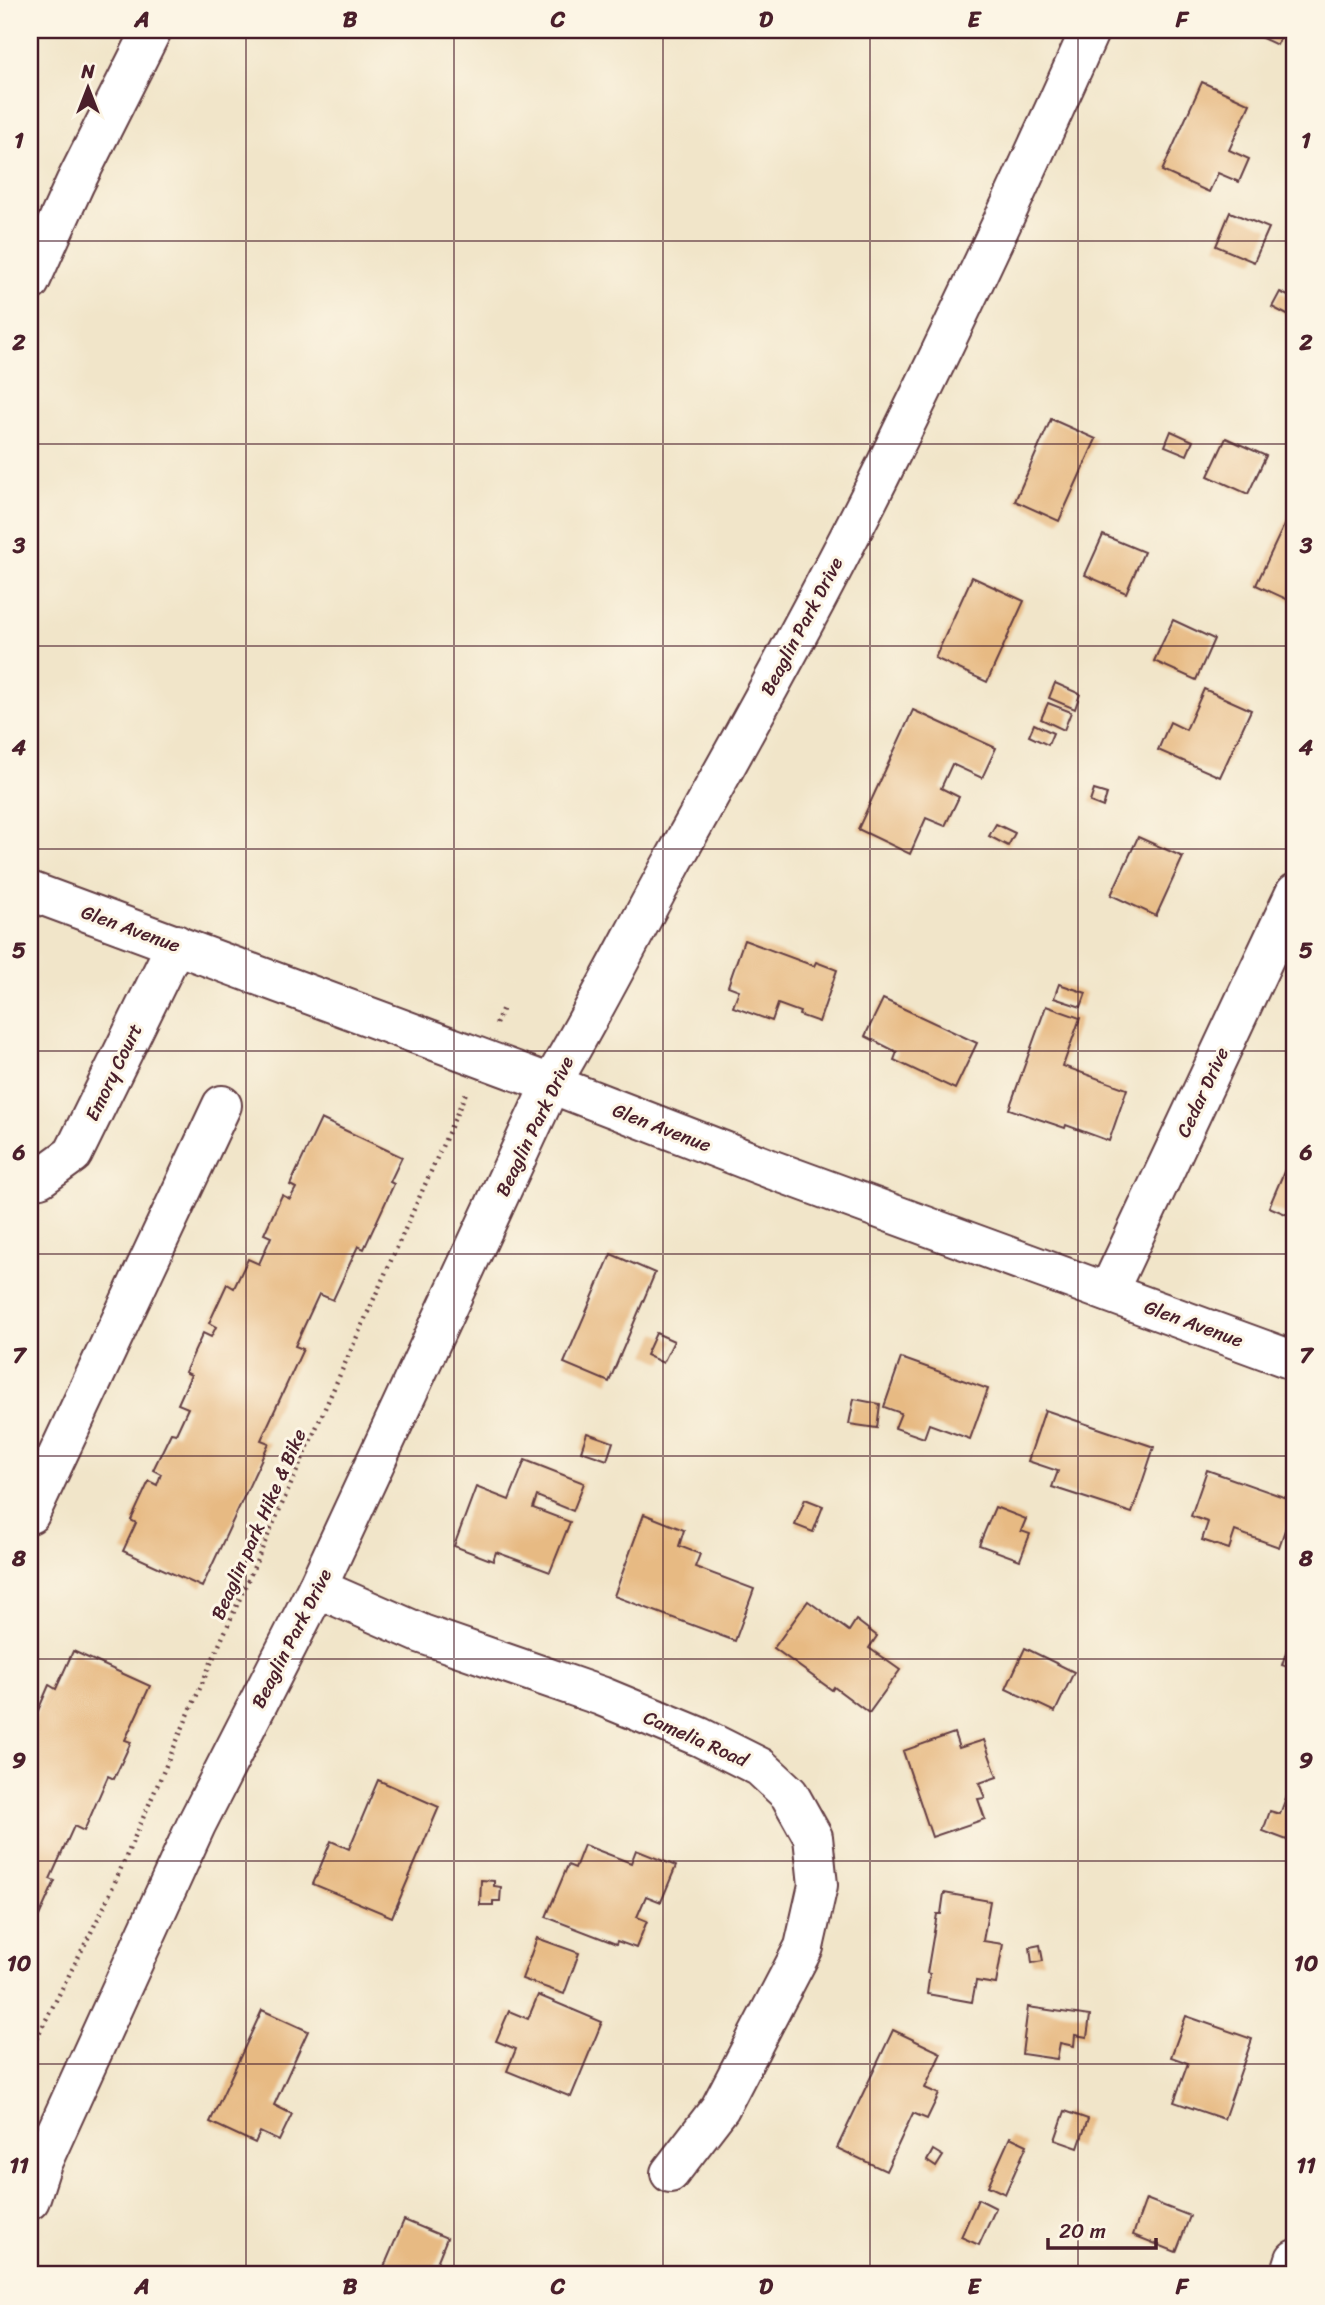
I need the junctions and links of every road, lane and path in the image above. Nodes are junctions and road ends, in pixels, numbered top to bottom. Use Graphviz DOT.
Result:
graph roads {
  1 [pos="152,30"];
  2 [pos="1090,30"];
  3 [pos="30,282"];
  4 [pos="30,891"];
  5 [pos="1295,892"];
  6 [pos="176,944"];
  7 [pos="504,1005"];
  8 [pos="481,1058"];
  9 [pos="551,1084"];
  10 [pos="222,1105"];
  11 [pos="30,1180"];
  12 [pos="1108,1292"];
  13 [pos="1295,1361"];
  14 [pos="30,1514"];
  15 [pos="317,1588"];
  16 [pos="30,2051"];
  17 [pos="670,2173"];
  18 [pos="30,2200"];
  19 [pos="1295,2259"];
  20 [pos="1290,2275"];
  1 -- 3 [label="street"];
  2 -- 9 [label="street, Beaglin Park Drive"];
  4 -- 6 [label="street, Glen Avenue"];
  5 -- 12 [label="street, Cedar Drive"];
  6 -- 8 [label="street, Glen Avenue"];
  6 -- 11 [label="street, Emory Court"];
  7 -- 8 [label="path, Beaglin park Hike & Bike"];
  8 -- 9 [label="street, Glen Avenue"];
  8 -- 16 [label="path, Beaglin park Hike & Bike"];
  9 -- 12 [label="street, Glen Avenue"];
  9 -- 15 [label="street, Beaglin Park Drive"];
  10 -- 14 [label="street"];
  12 -- 13 [label="street, Glen Avenue"];
  15 -- 17 [label="street, Camelia Road"];
  15 -- 18 [label="street, Beaglin Park Drive"];
  19 -- 20 [label="street"];
}
